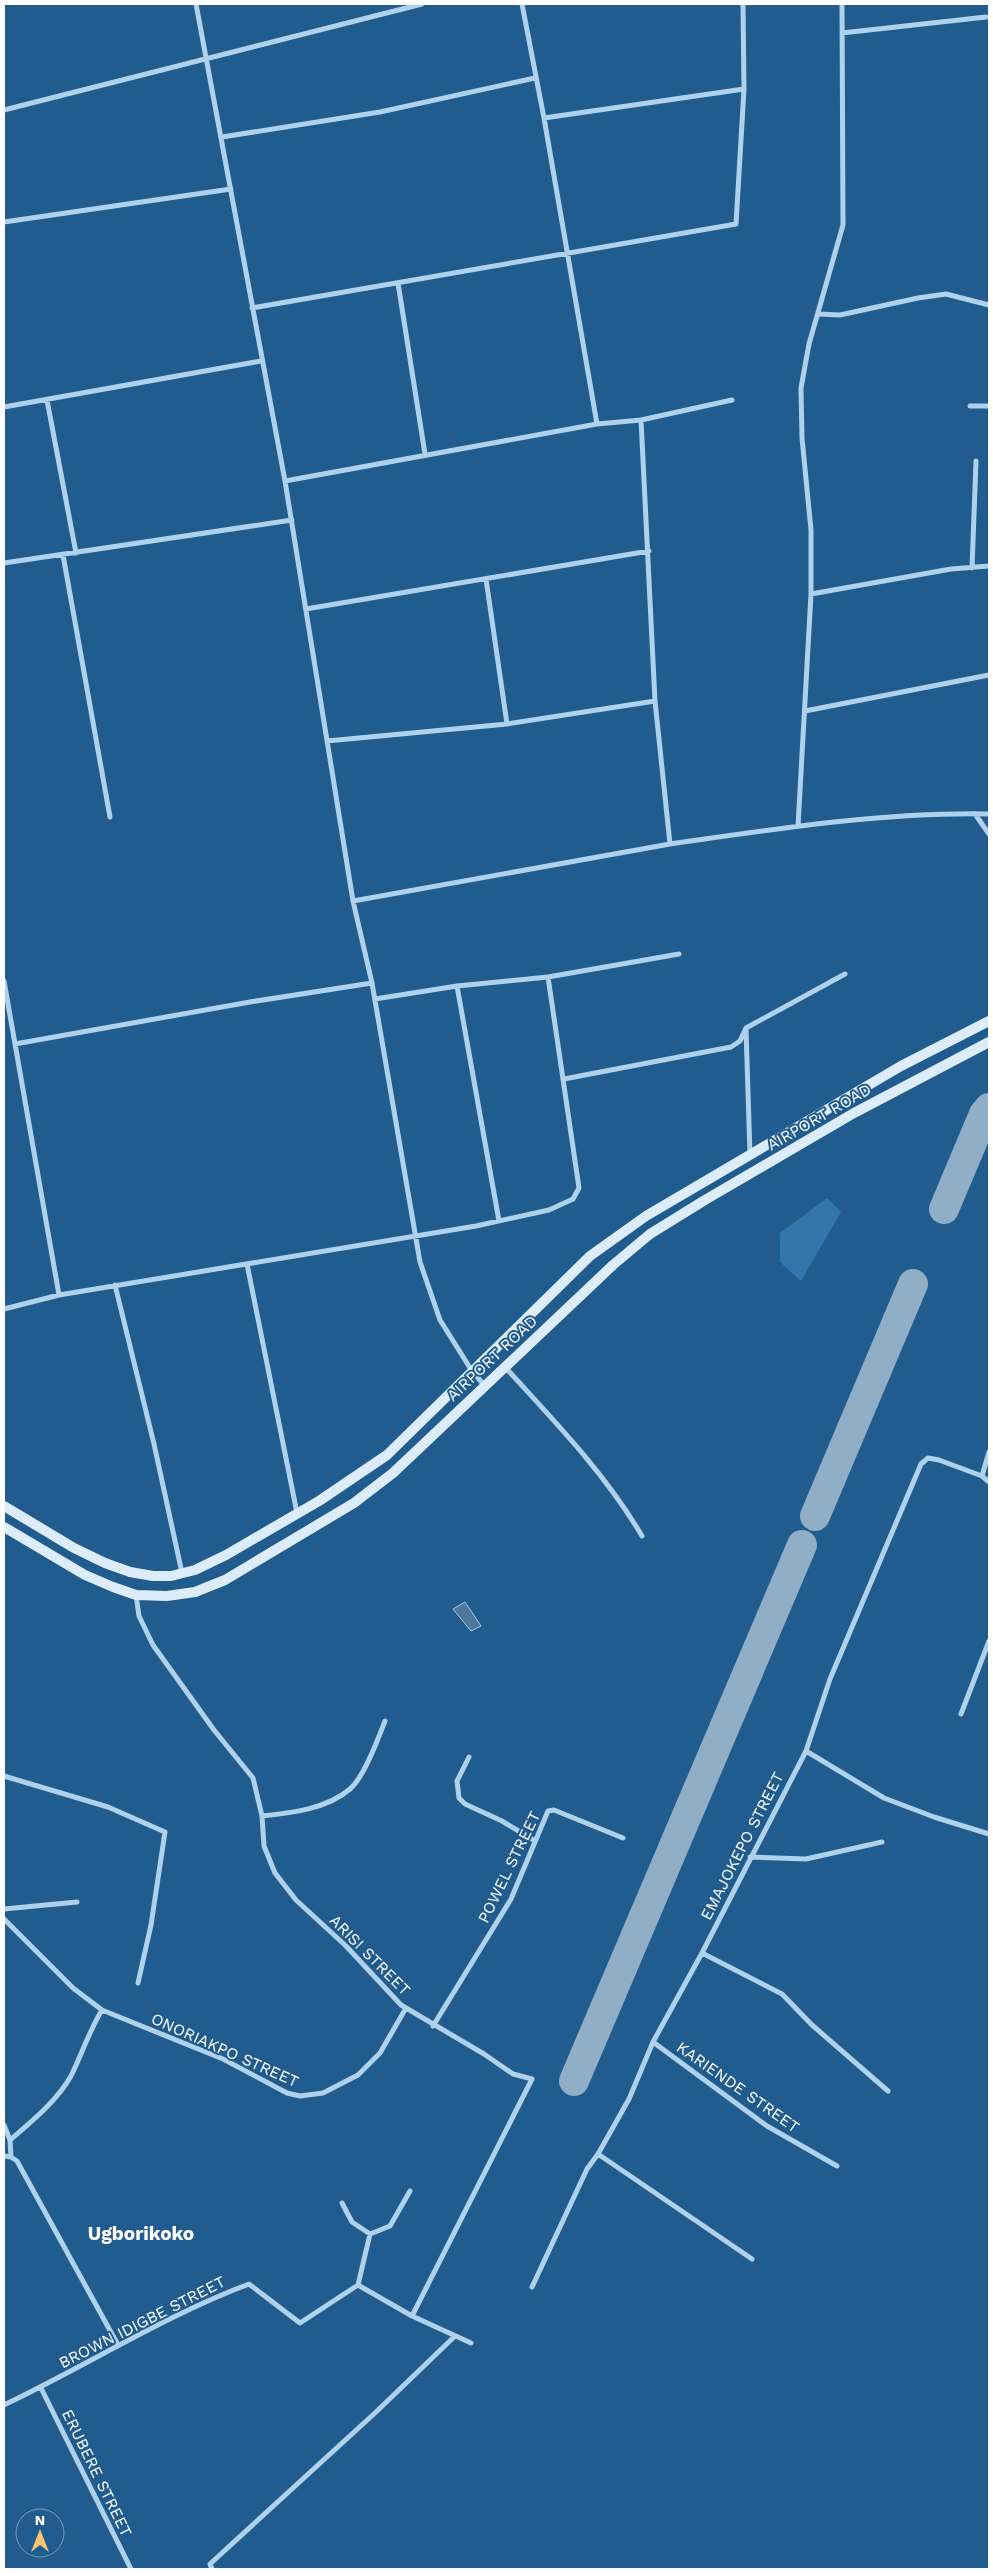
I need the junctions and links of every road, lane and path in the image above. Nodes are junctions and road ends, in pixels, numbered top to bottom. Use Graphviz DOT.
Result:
graph roads {
  1 [pos="196,4"];
  2 [pos="422,4"];
  3 [pos="522,4"];
  4 [pos="744,4"];
  5 [pos="842,4"];
  6 [pos="986,17"];
  7 [pos="842,33"];
  8 [pos="207,57"];
  9 [pos="535,78"];
  10 [pos="744,89"];
  11 [pos="4,110"];
  12 [pos="544,118"];
  13 [pos="222,137"];
  14 [pos="231,189"];
  15 [pos="4,222"];
  16 [pos="568,253"];
  17 [pos="398,283"];
  18 [pos="989,305"];
  19 [pos="252,308"];
  20 [pos="818,314"];
  21 [pos="261,361"];
  22 [pos="47,400"];
  23 [pos="732,400"];
  24 [pos="970,406"];
  25 [pos="989,406"];
  26 [pos="4,407"];
  27 [pos="641,420"];
  28 [pos="597,424"];
  29 [pos="425,454"];
  30 [pos="976,461"];
  31 [pos="285,481"];
  32 [pos="292,520"];
  33 [pos="649,551"];
  34 [pos="76,552"];
  35 [pos="63,555"];
  36 [pos="4,564"];
  37 [pos="989,566"];
  38 [pos="972,568"];
  39 [pos="486,579"];
  40 [pos="811,594"];
  41 [pos="306,609"];
  42 [pos="989,675"];
  43 [pos="655,701"];
  44 [pos="805,712"];
  45 [pos="507,724"];
  46 [pos="327,741"];
  47 [pos="974,814"];
  48 [pos="989,814"];
  49 [pos="110,816"];
  50 [pos="798,826"];
  51 [pos="989,834"];
  52 [pos="670,844"];
  53 [pos="353,901"];
  54 [pos="679,954"];
  55 [pos="845,974"];
  56 [pos="548,977"];
  57 [pos="4,981"];
  58 [pos="372,983"];
  59 [pos="457,986"];
  60 [pos="375,999"];
  61 [pos="989,1021"];
  62 [pos="746,1028"];
  63 [pos="989,1042"];
  64 [pos="15,1044"];
  65 [pos="564,1079"];
  66 [pos="845,1099"];
  67 [pos="854,1113"];
  68 [pos="750,1156"];
  69 [pos="499,1221"];
  70 [pos="415,1236"];
  71 [pos="247,1264"];
  72 [pos="116,1286"];
  73 [pos="59,1295"];
  74 [pos="4,1309"];
  75 [pos="504,1367"];
  76 [pos="472,1371"];
  77 [pos="484,1385"];
  78 [pos="989,1452"];
  79 [pos="982,1476"];
  80 [pos="989,1482"];
  81 [pos="4,1506"];
  82 [pos="297,1514"];
  83 [pos="4,1528"];
  84 [pos="642,1536"];
  85 [pos="182,1573"];
  86 [pos="136,1595"];
  87 [pos="989,1641"];
  88 [pos="961,1714"];
  89 [pos="386,1721"];
  90 [pos="806,1751"];
  91 [pos="469,1757"];
  92 [pos="4,1776"];
  93 [pos="262,1816"];
  94 [pos="989,1834"];
  95 [pos="623,1838"];
  96 [pos="535,1841"];
  97 [pos="882,1842"];
  98 [pos="750,1857"];
  99 [pos="77,1902"];
  100 [pos="4,1909"];
  101 [pos="4,1919"];
  102 [pos="702,1953"];
  103 [pos="138,1983"];
  104 [pos="406,2008"];
  105 [pos="102,2010"];
  106 [pos="434,2026"];
  107 [pos="653,2042"];
  108 [pos="888,2091"];
  109 [pos="4,2126"];
  110 [pos="10,2140"];
  111 [pos="598,2154"];
  112 [pos="4,2156"];
  113 [pos="12,2157"];
  114 [pos="837,2166"];
  115 [pos="410,2191"];
  116 [pos="342,2203"];
  117 [pos="370,2234"];
  118 [pos="752,2259"];
  119 [pos="358,2285"];
  120 [pos="532,2287"];
  121 [pos="412,2316"];
  122 [pos="455,2336"];
  123 [pos="472,2342"];
  124 [pos="118,2345"];
  125 [pos="41,2388"];
  126 [pos="4,2405"];
  127 [pos="131,2569"];
  128 [pos="212,2569"];
  1 -- 8 [label="street"];
  2 -- 8 [label="street"];
  3 -- 9 [label="street"];
  4 -- 10 [label="street"];
  5 -- 7 [label="street"];
  6 -- 7 [label="street"];
  7 -- 20 [label="street"];
  8 -- 11 [label="street"];
  8 -- 13 [label="street"];
  9 -- 12 [label="street"];
  9 -- 13 [label="street"];
  10 -- 12 [label="street"];
  10 -- 16 [label="street"];
  12 -- 16 [label="street"];
  13 -- 14 [label="street"];
  14 -- 15 [label="street"];
  14 -- 19 [label="street"];
  16 -- 17 [label="street"];
  16 -- 28 [label="street"];
  17 -- 19 [label="street"];
  17 -- 29 [label="street"];
  18 -- 20 [label="street"];
  19 -- 21 [label="street"];
  20 -- 40 [label="street"];
  21 -- 22 [label="street"];
  21 -- 31 [label="street"];
  22 -- 26 [label="street"];
  22 -- 34 [label="street"];
  23 -- 27 [label="street"];
  24 -- 25 [label="street"];
  27 -- 28 [label="street"];
  27 -- 33 [label="street"];
  28 -- 29 [label="street"];
  29 -- 31 [label="street"];
  30 -- 38 [label="street"];
  31 -- 32 [label="street"];
  32 -- 34 [label="street"];
  32 -- 41 [label="street"];
  33 -- 39 [label="street"];
  33 -- 43 [label="street"];
  34 -- 35 [label="street"];
  35 -- 36 [label="street"];
  35 -- 49 [label="street"];
  37 -- 38 [label="street"];
  38 -- 40 [label="street"];
  39 -- 41 [label="street"];
  39 -- 45 [label="street"];
  40 -- 44 [label="street"];
  41 -- 46 [label="street"];
  42 -- 44 [label="street"];
  43 -- 45 [label="street"];
  43 -- 52 [label="street"];
  44 -- 50 [label="street"];
  45 -- 46 [label="street"];
  46 -- 53 [label="street"];
  47 -- 48 [label="street"];
  47 -- 50 [label="street"];
  47 -- 51 [label="street"];
  50 -- 52 [label="street"];
  52 -- 53 [label="street"];
  53 -- 58 [label="street"];
  54 -- 56 [label="street"];
  55 -- 62 [label="street"];
  56 -- 59 [label="street"];
  56 -- 65 [label="street"];
  57 -- 64 [label="street"];
  58 -- 60 [label="street"];
  58 -- 64 [label="street"];
  59 -- 60 [label="street"];
  59 -- 69 [label="street"];
  60 -- 70 [label="street"];
  61 -- 66 [label="main road, AIRPORT ROAD"];
  62 -- 65 [label="street"];
  62 -- 68 [label="street"];
  63 -- 67 [label="main road, AIRPORT ROAD"];
  64 -- 73 [label="street"];
  65 -- 69 [label="street"];
  66 -- 67 [label="main road"];
  66 -- 68 [label="main road, AIRPORT ROAD"];
  67 -- 75 [label="main road, AIRPORT ROAD"];
  68 -- 76 [label="main road, AIRPORT ROAD"];
  69 -- 70 [label="street"];
  70 -- 71 [label="street"];
  70 -- 76 [label="street"];
  71 -- 72 [label="street"];
  71 -- 82 [label="street"];
  72 -- 73 [label="street"];
  72 -- 85 [label="street"];
  73 -- 74 [label="street"];
  75 -- 77 [label="main road, AIRPORT ROAD"];
  75 -- 84 [label="street"];
  76 -- 77 [label="street"];
  76 -- 82 [label="main road, AIRPORT ROAD"];
  77 -- 86 [label="main road, AIRPORT ROAD"];
  78 -- 79 [label="street"];
  79 -- 80 [label="street"];
  79 -- 90 [label="street, EMAJOKEPO STREET"];
  81 -- 85 [label="main road, AIRPORT ROAD"];
  82 -- 85 [label="main road, AIRPORT ROAD"];
  83 -- 86 [label="main road, AIRPORT ROAD"];
  86 -- 93 [label="street, ARISI STREET"];
  87 -- 88 [label="street"];
  89 -- 93 [label="street"];
  90 -- 94 [label="street"];
  90 -- 98 [label="street, EMAJOKEPO STREET"];
  91 -- 96 [label="street"];
  92 -- 103 [label="street"];
  93 -- 104 [label="street, ARISI STREET"];
  95 -- 96 [label="street, POWEL STREET"];
  96 -- 106 [label="street, POWEL STREET"];
  97 -- 98 [label="street"];
  98 -- 102 [label="street, EMAJOKEPO STREET"];
  99 -- 100 [label="street"];
  101 -- 105 [label="street, ONORIAKPO STREET"];
  102 -- 107 [label="street, EMAJOKEPO STREET"];
  102 -- 108 [label="street"];
  104 -- 105 [label="street, ONORIAKPO STREET"];
  104 -- 106 [label="street, ARISI STREET"];
  105 -- 110 [label="street"];
  106 -- 121 [label="street, ARISI STREET"];
  107 -- 111 [label="street, EMAJOKEPO STREET"];
  107 -- 114 [label="street, KARIENDE STREET"];
  109 -- 110 [label="street"];
  110 -- 113 [label="street"];
  111 -- 118 [label="street"];
  111 -- 120 [label="street, EMAJOKEPO STREET"];
  112 -- 113 [label="street"];
  113 -- 124 [label="street"];
  115 -- 117 [label="street"];
  116 -- 117 [label="street"];
  117 -- 119 [label="street"];
  119 -- 121 [label="street"];
  119 -- 124 [label="street, BROWN IDIGBE STREET"];
  121 -- 122 [label="street"];
  122 -- 123 [label="street"];
  122 -- 128 [label="street"];
  124 -- 125 [label="street, BROWN IDIGBE STREET"];
  125 -- 126 [label="street, BROWN IDIGBE STREET"];
  125 -- 127 [label="street, ERUBERE STREET"];
}
